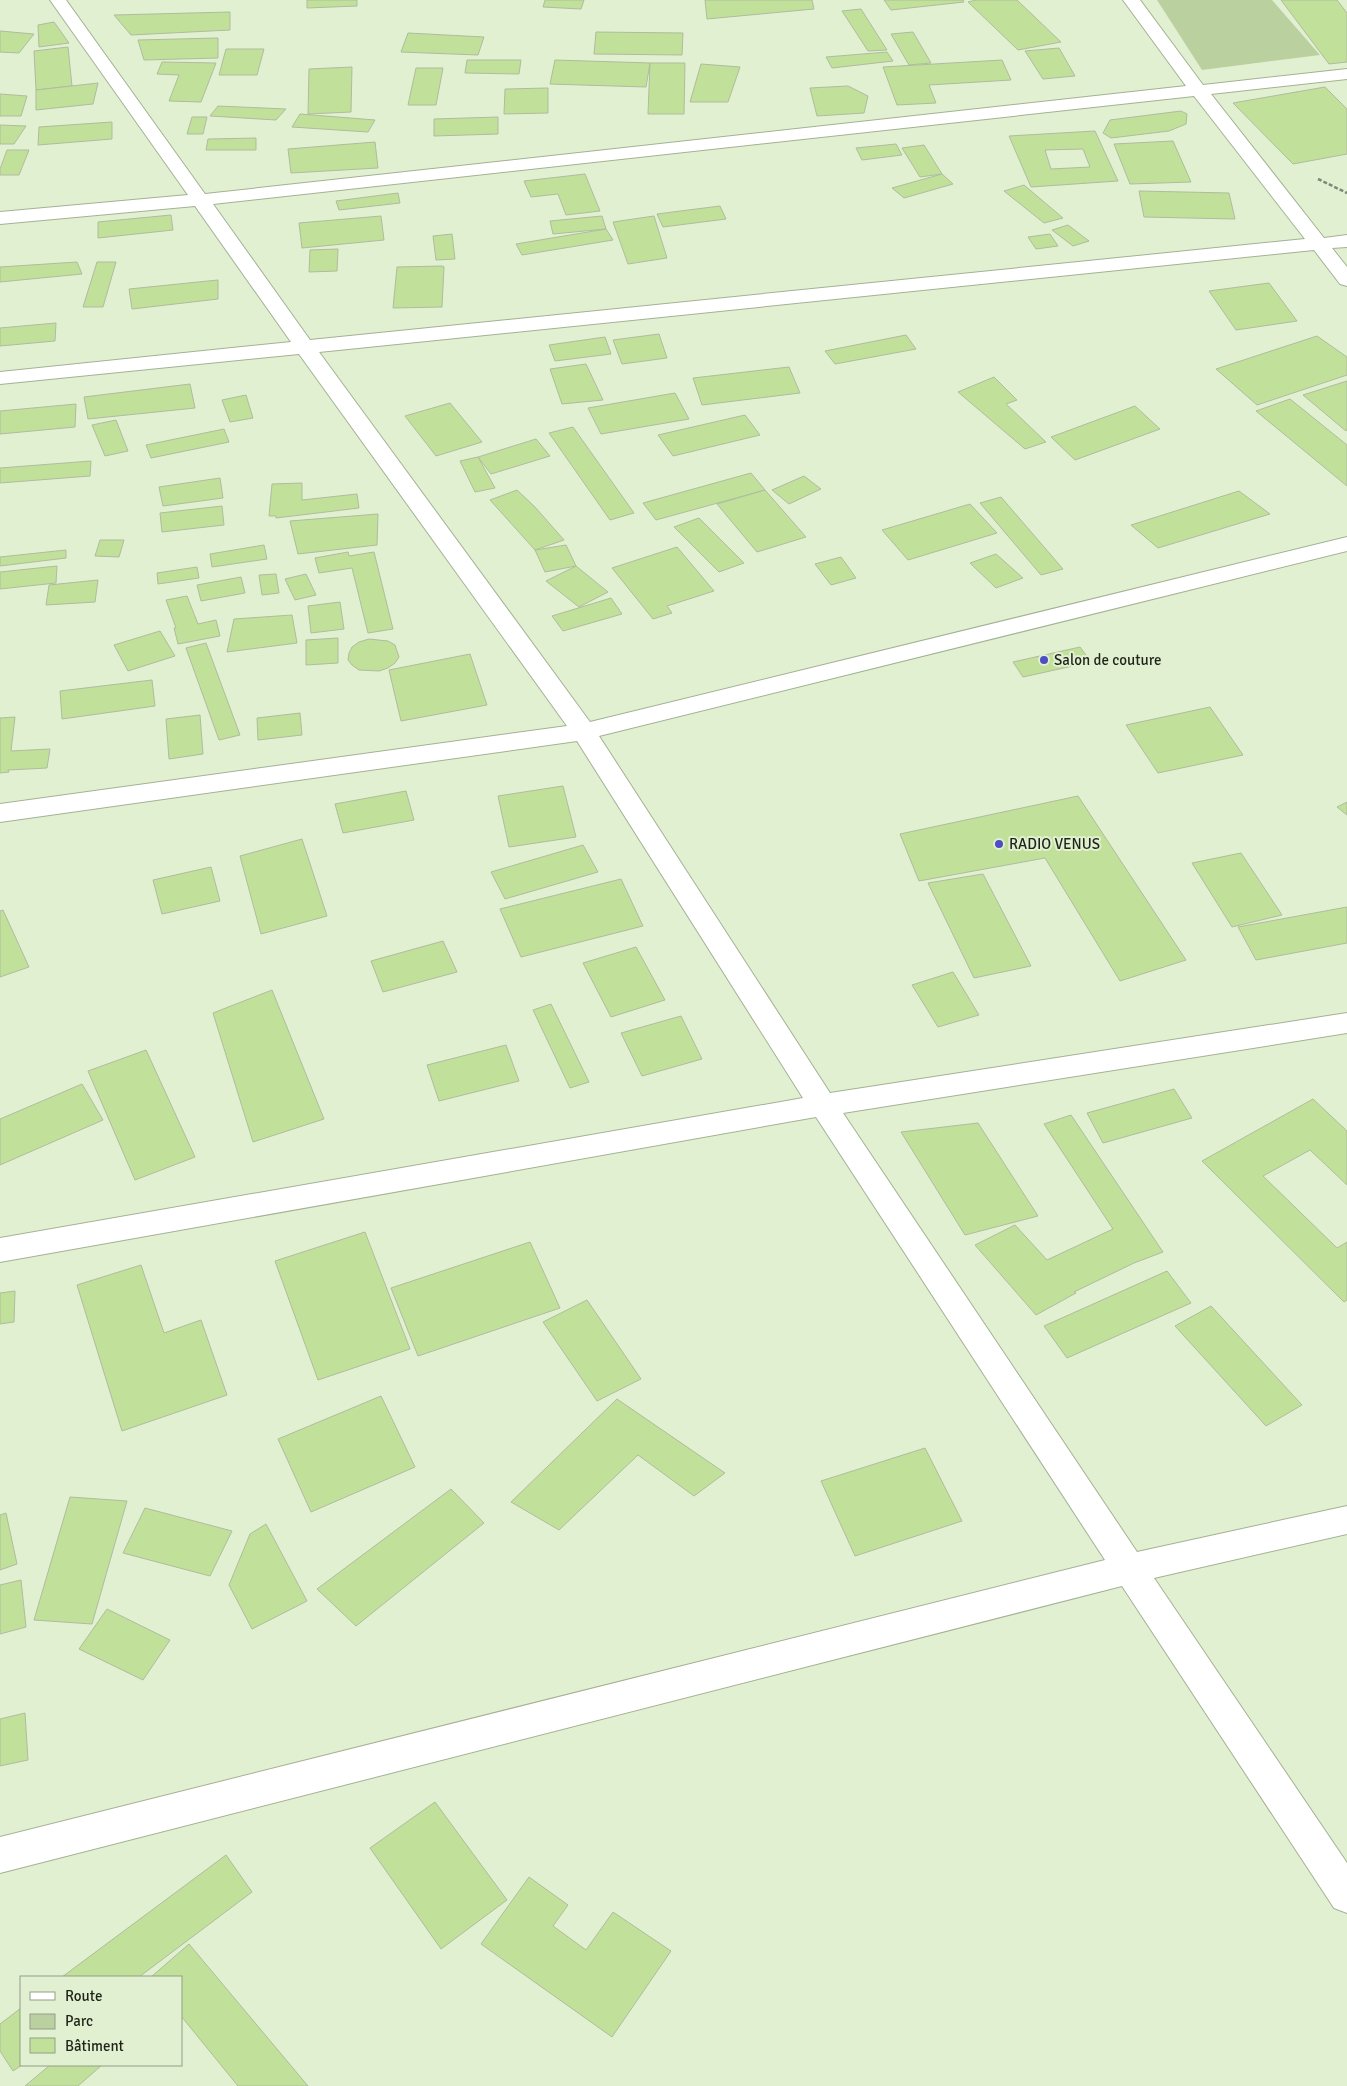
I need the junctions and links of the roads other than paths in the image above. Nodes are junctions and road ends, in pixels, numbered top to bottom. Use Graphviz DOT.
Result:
graph roads {
  1 [pos="58,0"];
  2 [pos="1131,0"];
  3 [pos="1347,74"];
  4 [pos="1198,90"];
  5 [pos="200,200"];
  6 [pos="0,218"];
  7 [pos="1347,241"];
  8 [pos="1318,244"];
  9 [pos="1347,280"];
  10 [pos="305,347"];
  11 [pos="0,378"];
  12 [pos="1347,544"];
  13 [pos="584,732"];
  14 [pos="0,813"];
  15 [pos="1347,1023"];
  16 [pos="823,1105"];
  17 [pos="0,1250"];
  18 [pos="1347,1520"];
  19 [pos="1129,1569"];
  20 [pos="0,1855"];
  21 [pos="1347,1895"];
  1 -- 5 [label="street"];
  2 -- 4 [label="street"];
  3 -- 4 [label="street"];
  4 -- 5 [label="street"];
  4 -- 8 [label="street"];
  5 -- 6 [label="street"];
  5 -- 10 [label="street"];
  7 -- 8 [label="street"];
  8 -- 9 [label="street"];
  8 -- 10 [label="street"];
  10 -- 11 [label="street"];
  10 -- 13 [label="street"];
  12 -- 13 [label="street"];
  13 -- 14 [label="street"];
  13 -- 16 [label="street"];
  15 -- 16 [label="street"];
  16 -- 17 [label="street"];
  16 -- 19 [label="street"];
  18 -- 19 [label="street"];
  19 -- 20 [label="street"];
  19 -- 21 [label="street"];
}
